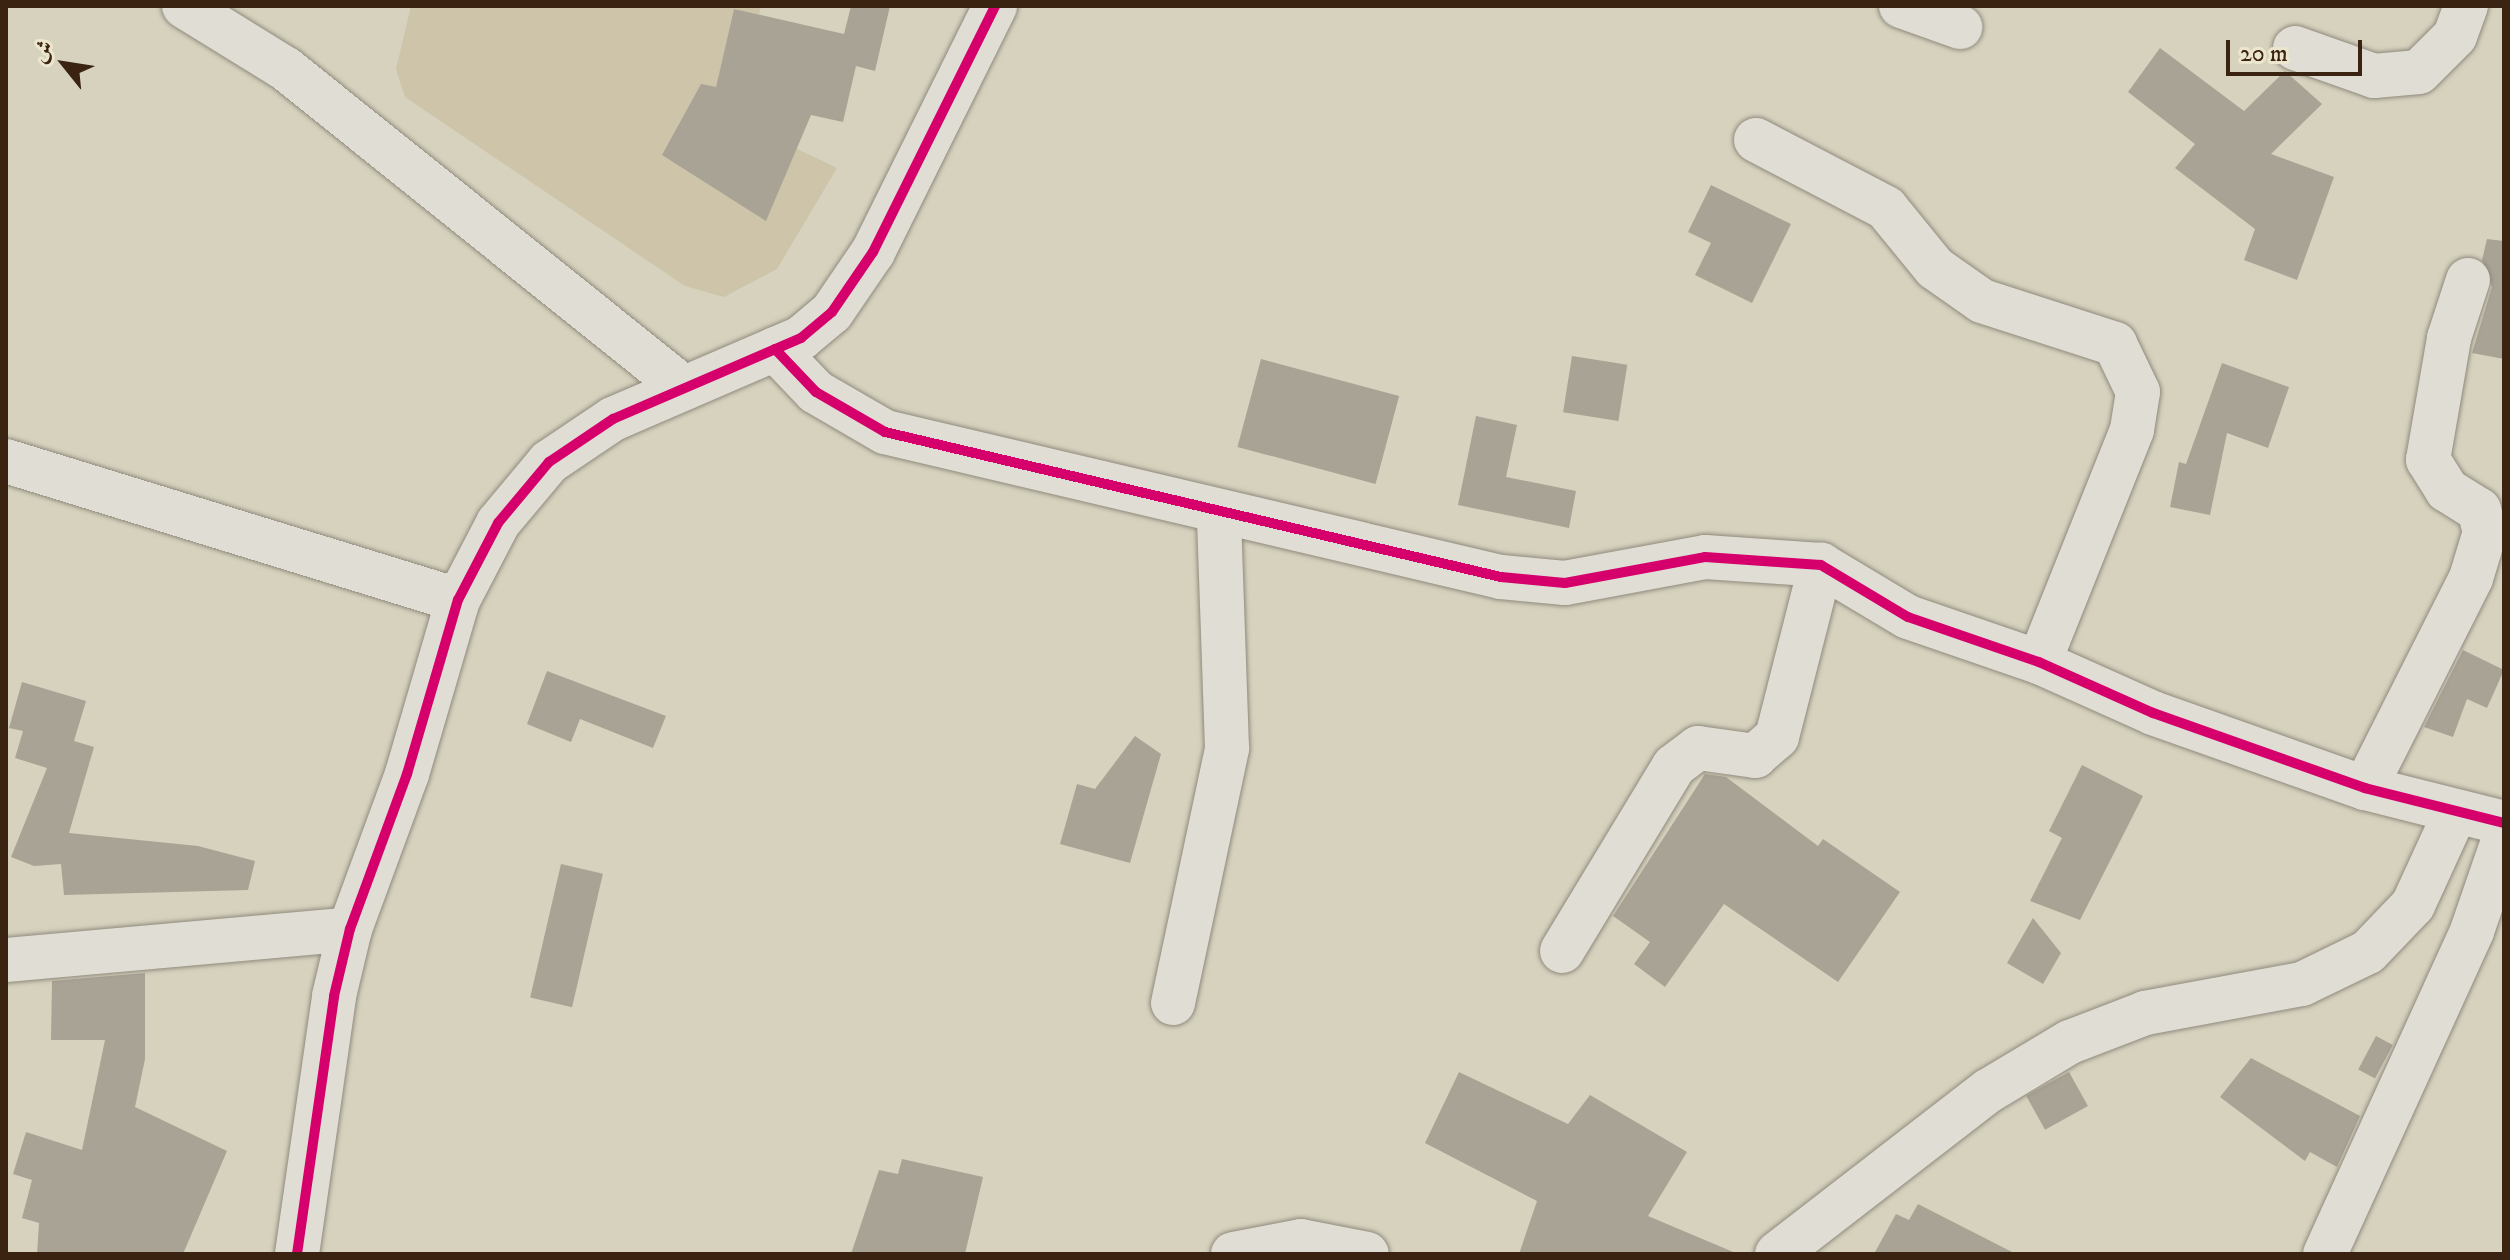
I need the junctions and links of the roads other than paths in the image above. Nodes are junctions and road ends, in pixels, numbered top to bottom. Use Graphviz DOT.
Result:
graph roads {
  1 [pos="184,6"];
  2 [pos="995,6"];
  3 [pos="1901,6"];
  4 [pos="2466,6"];
  5 [pos="1960,27"];
  6 [pos="2295,48"];
  7 [pos="1756,140"];
  8 [pos="2468,280"];
  9 [pos="775,349"];
  10 [pos="684,388"];
  11 [pos="6,461"];
  12 [pos="1219,515"];
  13 [pos="1821,565"];
  14 [pos="458,600"];
  15 [pos="2039,662"];
  16 [pos="2365,788"];
  17 [pos="2456,811"];
  18 [pos="2504,823"];
  19 [pos="2504,838"];
  20 [pos="350,929"];
  21 [pos="1562,951"];
  22 [pos="6,960"];
  23 [pos="1173,1003"];
  24 [pos="297,1254"];
  25 [pos="1233,1254"];
  26 [pos="1367,1254"];
  27 [pos="1777,1254"];
  28 [pos="2325,1254"];
  1 -- 10 [label="street"];
  2 -- 9 [label="street"];
  3 -- 5 [label="street"];
  4 -- 6 [label="street"];
  7 -- 15 [label="street"];
  8 -- 16 [label="street"];
  9 -- 10 [label="street"];
  9 -- 12 [label="street"];
  10 -- 14 [label="street"];
  11 -- 14 [label="street"];
  12 -- 13 [label="street"];
  12 -- 23 [label="street"];
  13 -- 15 [label="street"];
  13 -- 21 [label="street"];
  14 -- 20 [label="street"];
  15 -- 16 [label="street"];
  16 -- 17 [label="street"];
  17 -- 18 [label="street"];
  17 -- 27 [label="street"];
  19 -- 28 [label="street"];
  20 -- 22 [label="street"];
  20 -- 24 [label="street"];
  25 -- 26 [label="street"];
}
